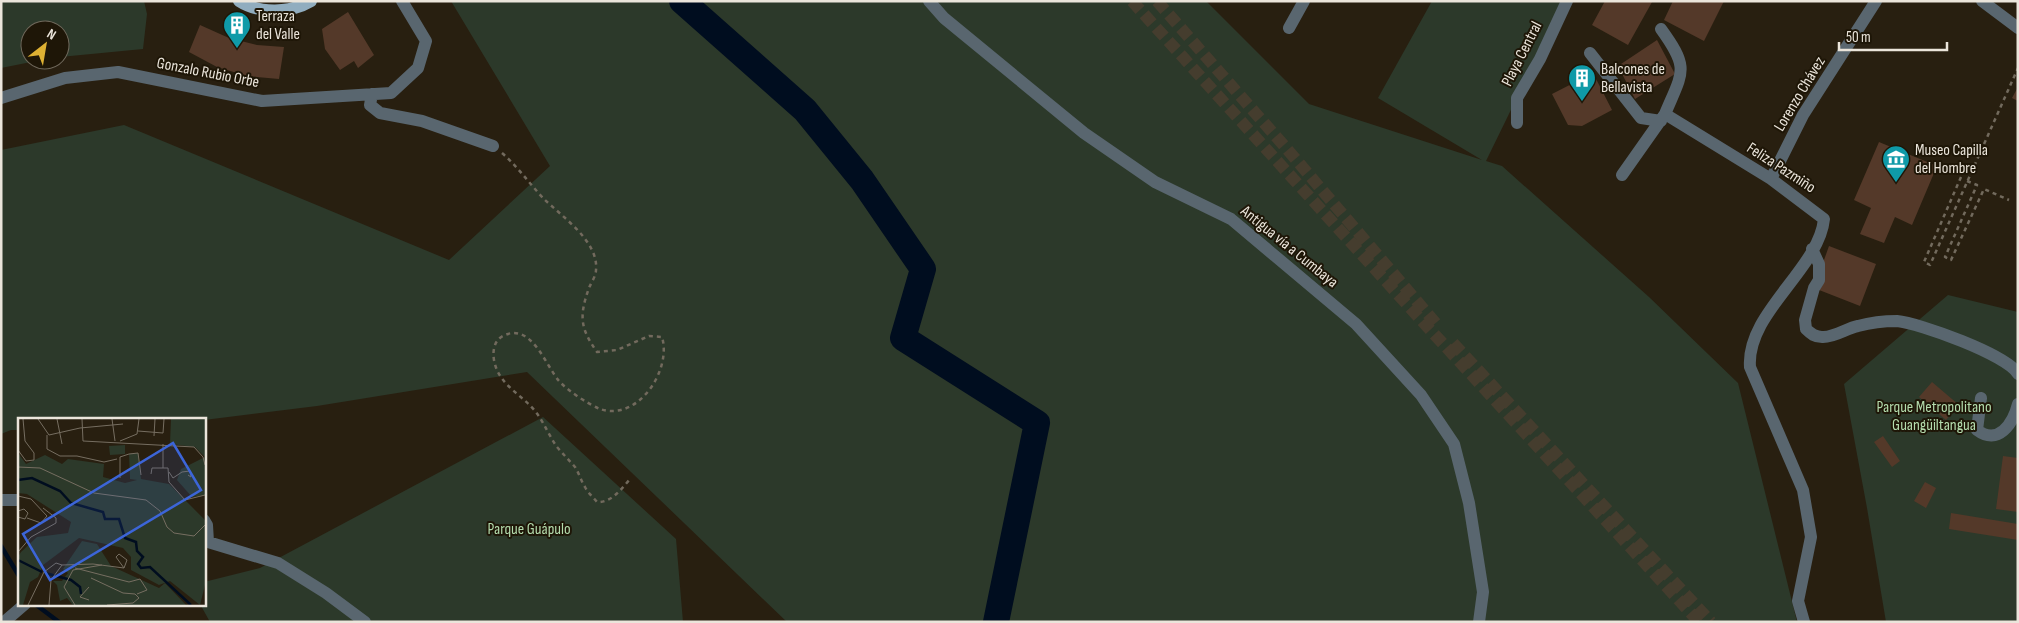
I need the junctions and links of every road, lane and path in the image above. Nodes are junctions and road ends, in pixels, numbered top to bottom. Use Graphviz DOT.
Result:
graph roads {
  1 [pos="239,1"];
  2 [pos="311,1"];
  3 [pos="402,1"];
  4 [pos="929,1"];
  5 [pos="1304,1"];
  6 [pos="1567,1"];
  7 [pos="1876,1"];
  8 [pos="1982,1"];
  9 [pos="1289,28"];
  10 [pos="2018,28"];
  11 [pos="1661,29"];
  12 [pos="1590,53"];
  13 [pos="2018,68"];
  14 [pos="372,94"];
  15 [pos="1,98"];
  16 [pos="1663,118"];
  17 [pos="1517,123"];
  18 [pos="493,146"];
  19 [pos="1622,175"];
  20 [pos="1961,177"];
  21 [pos="1770,179"];
  22 [pos="1967,181"];
  23 [pos="2009,200"];
  24 [pos="1812,249"];
  25 [pos="2018,374"];
  26 [pos="1981,398"];
  27 [pos="2018,404"];
  28 [pos="631,478"];
  29 [pos="1,500"];
  30 [pos="18,500"];
  31 [pos="205,521"];
  32 [pos="206,546"];
  33 [pos="24,606"];
  34 [pos="4,622"];
  35 [pos="364,622"];
  36 [pos="1480,622"];
  37 [pos="1804,622"];
  1 -- 2 [label="main road"];
  3 -- 14 [label="street, Gonzalo Rubio Orbe"];
  4 -- 36 [label="street, Antigua vía a Cumbaya"];
  5 -- 9 [label="street"];
  6 -- 17 [label="street, Playa Central"];
  7 -- 21 [label="street, Lorenzo Chávez"];
  8 -- 10 [label="street"];
  11 -- 16 [label="street"];
  12 -- 16 [label="street"];
  13 -- 22 [label="path"];
  14 -- 15 [label="street, Gonzalo Rubio Orbe"];
  14 -- 18 [label="street"];
  16 -- 19 [label="street"];
  16 -- 21 [label="street, Feliza Pazmiño"];
  18 -- 28 [label="path"];
  20 -- 22 [label="path"];
  21 -- 24 [label="street, Feliza Pazmiño"];
  22 -- 23 [label="path"];
  24 -- 25 [label="street"];
  24 -- 37 [label="street, Feliza Pazmiño"];
  26 -- 27 [label="street"];
  29 -- 30 [label="street"];
  31 -- 32 [label="street"];
  32 -- 35 [label="street"];
  33 -- 34 [label="street"];
}
